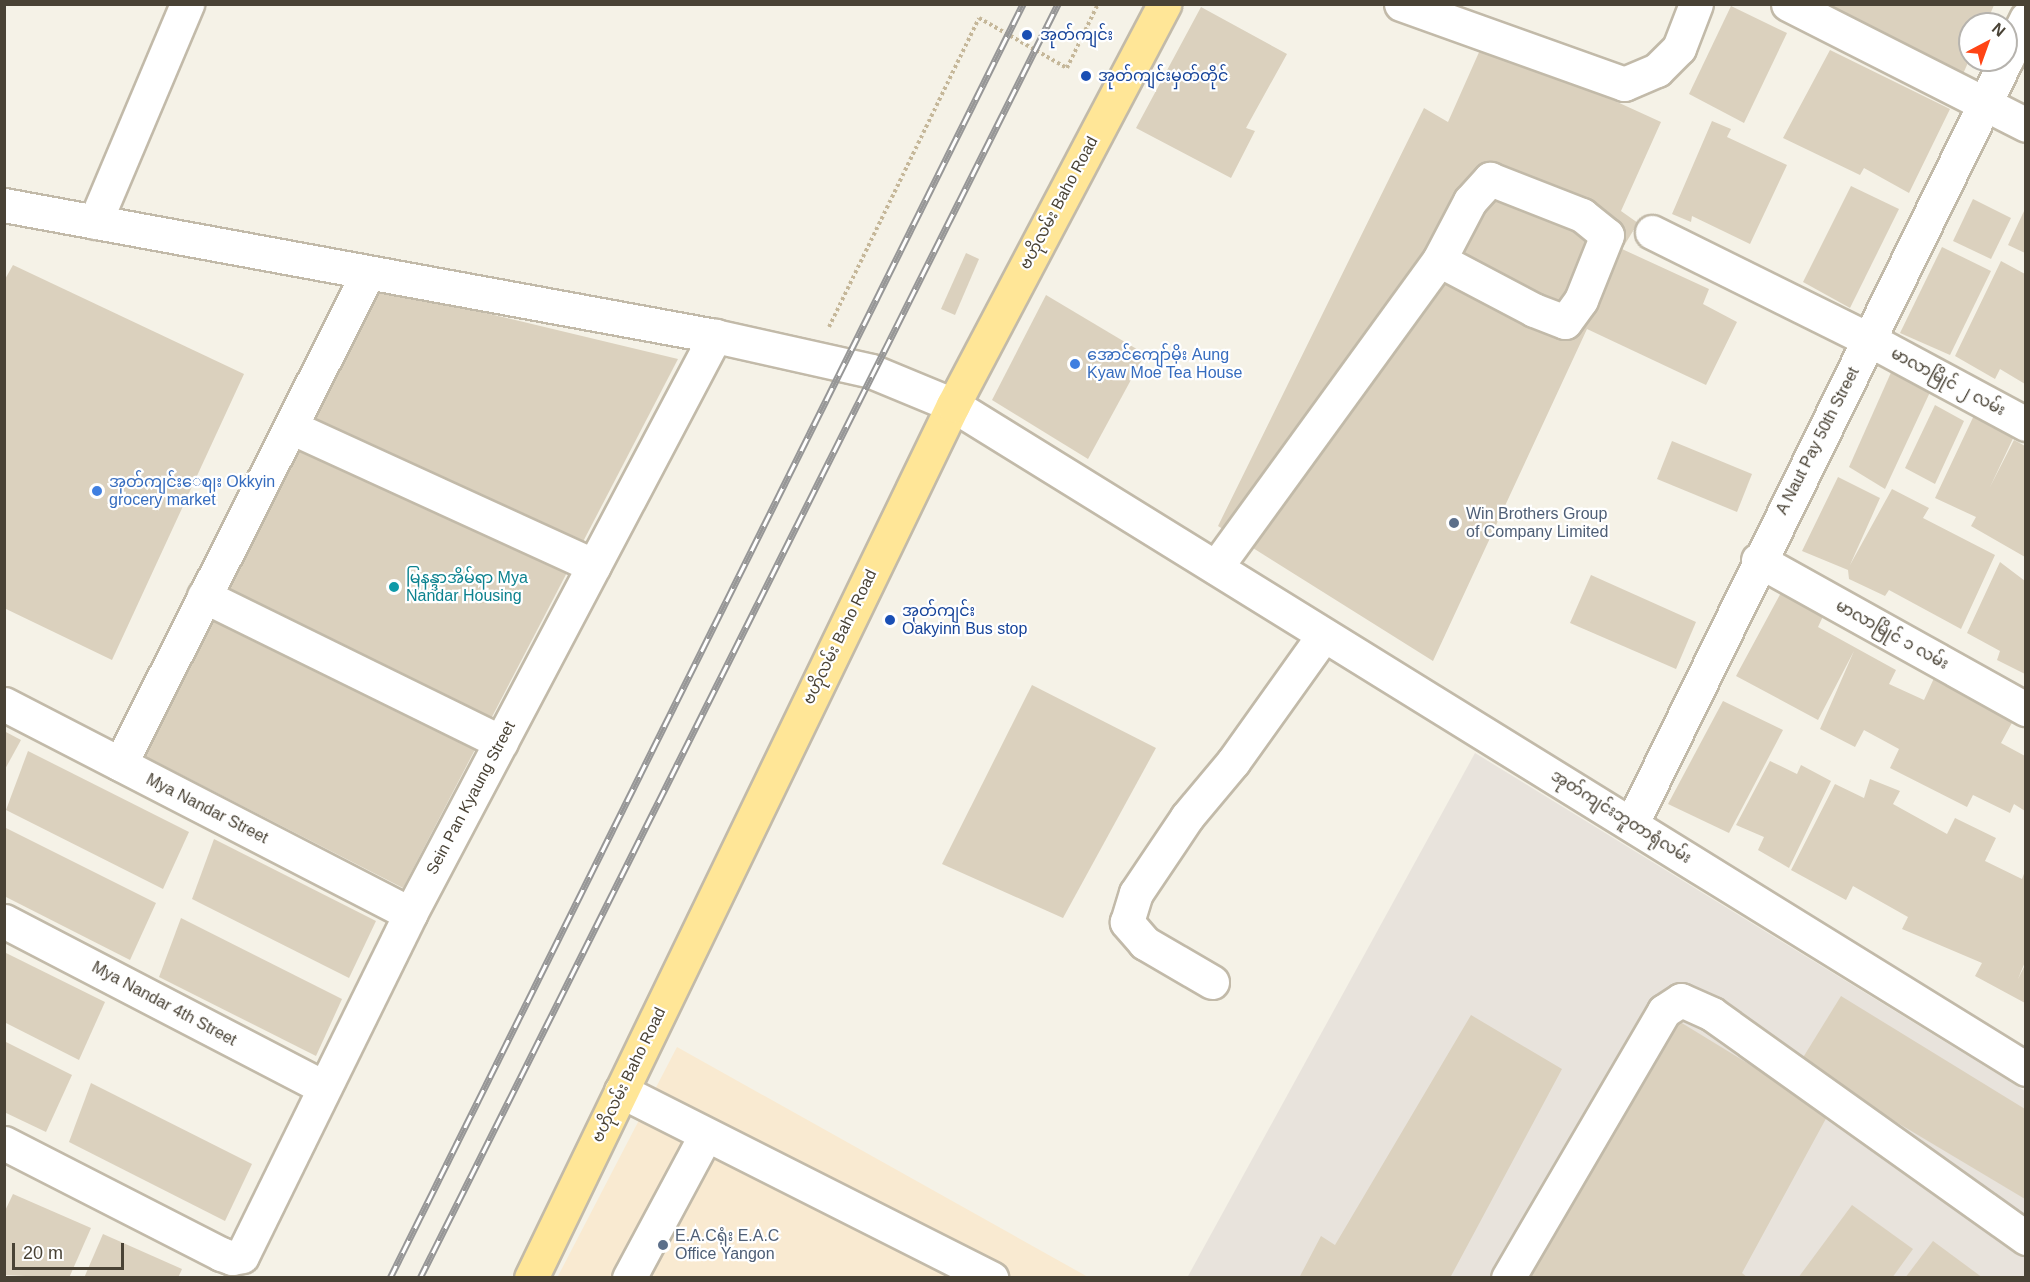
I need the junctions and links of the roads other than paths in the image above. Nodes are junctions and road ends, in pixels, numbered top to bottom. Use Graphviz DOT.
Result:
graph roads {
  1 [pos="187,4"];
  2 [pos="1164,4"];
  3 [pos="1401,4"];
  4 [pos="1696,4"];
  5 [pos="1788,4"];
  6 [pos="2025,19"];
  7 [pos="2018,34"];
  8 [pos="2000,72"];
  9 [pos="1986,102"];
  10 [pos="2025,125"];
  11 [pos="4,206"];
  12 [pos="94,222"];
  13 [pos="1652,232"];
  14 [pos="1439,260"];
  15 [pos="368,273"];
  16 [pos="716,336"];
  17 [pos="1870,340"];
  18 [pos="953,405"];
  19 [pos="2025,424"];
  20 [pos="291,427"];
  21 [pos="1758,560"];
  22 [pos="594,566"];
  23 [pos="1216,567"];
  24 [pos="204,596"];
  25 [pos="1323,636"];
  26 [pos="4,704"];
  27 [pos="2025,709"];
  28 [pos="501,741"];
  29 [pos="120,764"];
  30 [pos="1632,823"];
  31 [pos="410,914"];
  32 [pos="4,921"];
  33 [pos="1212,982"];
  34 [pos="2025,1069"];
  35 [pos="323,1087"];
  36 [pos="621,1091"];
  37 [pos="705,1136"];
  38 [pos="4,1143"];
  39 [pos="2025,1238"];
  40 [pos="531,1278"];
  41 [pos="629,1278"];
  42 [pos="991,1278"];
  43 [pos="1508,1278"];
  1 -- 12 [label="street"];
  2 -- 18 [label="main road, ဗဟိုလမ်း Baho Road"];
  3 -- 4 [label="street"];
  5 -- 9 [label="street"];
  6 -- 7 [label="street, A Naut Pay 50th Street"];
  8 -- 9 [label="street, A Naut Pay 50th Street"];
  9 -- 10 [label="street"];
  9 -- 17 [label="street, A Naut Pay 50th Street"];
  11 -- 12 [label="street, အုတ်ကျင်းဘူတာရုံလမ်း"];
  12 -- 15 [label="street, အုတ်ကျင်းဘူတာရုံလမ်း"];
  13 -- 17 [label="street, မာလာမြိုင် ၂ လမ်း"];
  14 -- 14 [label="street"];
  14 -- 23 [label="street"];
  15 -- 16 [label="street, အုတ်ကျင်းဘူတာရုံလမ်း"];
  15 -- 20 [label="street"];
  16 -- 18 [label="street, အုတ်ကျင်းဘူတာရုံလမ်း"];
  16 -- 22 [label="street, Sein Pan Kyaung Street"];
  17 -- 19 [label="street, မာလာမြိုင် ၂ လမ်း"];
  17 -- 21 [label="street, A Naut Pay 50th Street"];
  18 -- 23 [label="street, အုတ်ကျင်းဘူတာရုံလမ်း"];
  18 -- 36 [label="main road, ဗဟိုလမ်း Baho Road"];
  20 -- 22 [label="street"];
  20 -- 24 [label="street"];
  21 -- 27 [label="street, မာလာမြိုင် ၁ လမ်း"];
  21 -- 30 [label="street, A Naut Pay 50th Street"];
  22 -- 28 [label="street, Sein Pan Kyaung Street"];
  23 -- 25 [label="street, အုတ်ကျင်းဘူတာရုံလမ်း"];
  24 -- 28 [label="street"];
  24 -- 29 [label="street"];
  25 -- 30 [label="street, အုတ်ကျင်းဘူတာရုံလမ်း"];
  25 -- 33 [label="street"];
  26 -- 29 [label="street, Mya Nandar Street"];
  28 -- 31 [label="street, Sein Pan Kyaung Street"];
  29 -- 31 [label="street, Mya Nandar Street"];
  30 -- 34 [label="street, အုတ်ကျင်းဘူတာရုံလမ်း"];
  31 -- 35 [label="street, Sein Pan Kyaung Street"];
  32 -- 35 [label="street, Mya Nandar 4th Street"];
  35 -- 38 [label="street, Sein Pan Kyaung Street"];
  36 -- 37 [label="street"];
  36 -- 40 [label="main road, ဗဟိုလမ်း Baho Road"];
  37 -- 41 [label="street"];
  37 -- 42 [label="street"];
  39 -- 43 [label="street"];
}
